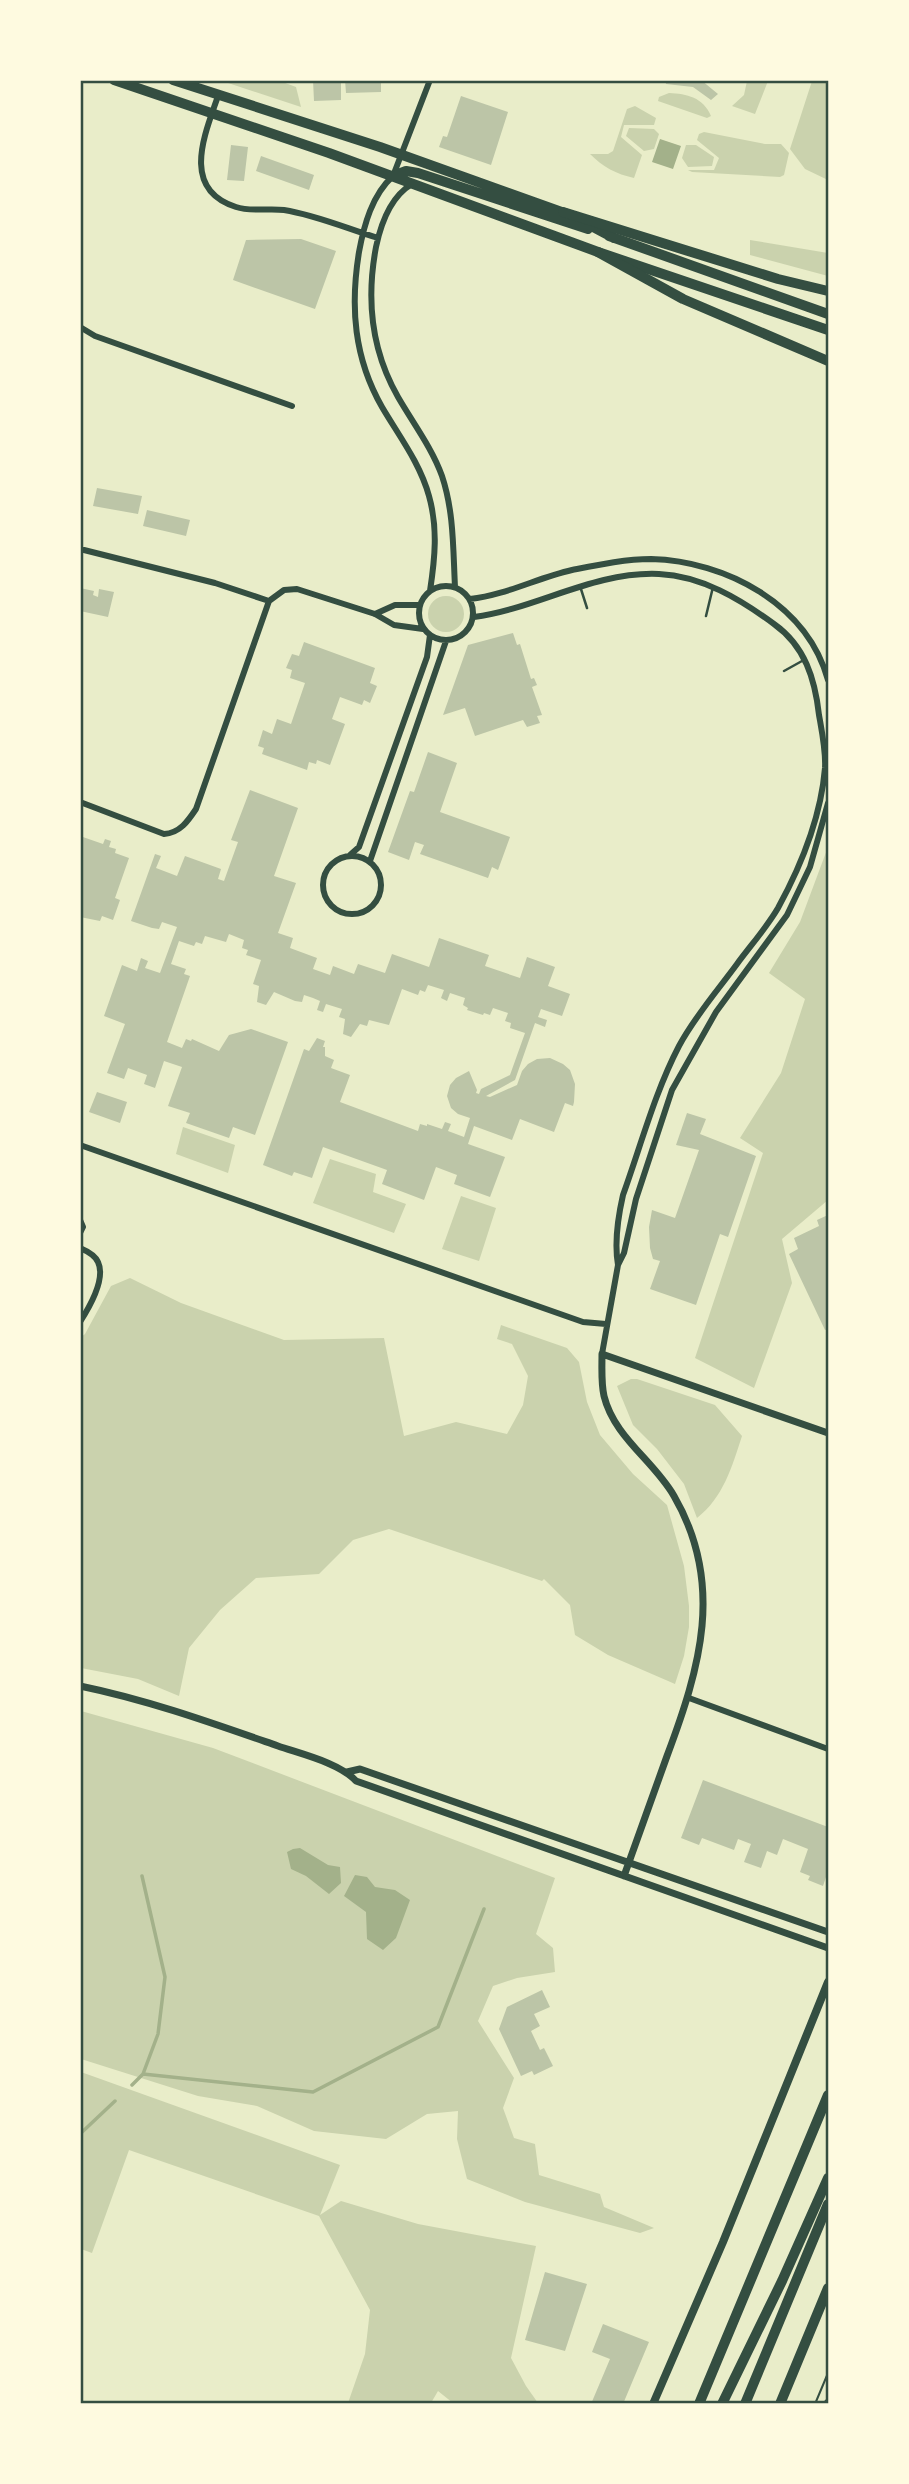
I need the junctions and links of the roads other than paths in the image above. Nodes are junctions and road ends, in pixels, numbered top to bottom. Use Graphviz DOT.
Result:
graph roads {
  1 [pos="114,80"];
  2 [pos="173,80"];
  3 [pos="430,80"];
  4 [pos="218,96"];
  5 [pos="212,113"];
  6 [pos="400,154"];
  7 [pos="393,176"];
  8 [pos="412,184"];
  9 [pos="563,212"];
  10 [pos="362,233"];
  11 [pos="614,238"];
  12 [pos="378,239"];
  13 [pos="598,252"];
  14 [pos="828,291"];
  15 [pos="828,314"];
  16 [pos="80,327"];
  17 [pos="828,330"];
  18 [pos="828,361"];
  19 [pos="292,406"];
  20 [pos="84,550"];
  21 [pos="580,586"];
  22 [pos="454,587"];
  23 [pos="713,587"];
  24 [pos="430,591"];
  25 [pos="470,599"];
  26 [pos="269,601"];
  27 [pos="420,605"];
  28 [pos="587,608"];
  29 [pos="375,614"];
  30 [pos="705,616"];
  31 [pos="474,617"];
  32 [pos="423,629"];
  33 [pos="430,635"];
  34 [pos="446,641"];
  35 [pos="805,659"];
  36 [pos="784,671"];
  37 [pos="828,680"];
  38 [pos="80,802"];
  39 [pos="828,803"];
  40 [pos="350,855"];
  41 [pos="370,861"];
  42 [pos="80,1145"];
  43 [pos="80,1220"];
  44 [pos="80,1233"];
  45 [pos="80,1248"];
  46 [pos="618,1265"];
  47 [pos="80,1322"];
  48 [pos="606,1324"];
  49 [pos="602,1354"];
  50 [pos="828,1433"];
  51 [pos="80,1686"];
  52 [pos="689,1698"];
  53 [pos="828,1749"];
  54 [pos="347,1772"];
  55 [pos="628,1864"];
  56 [pos="624,1876"];
  57 [pos="828,1931"];
  58 [pos="828,1948"];
  59 [pos="828,1982"];
  60 [pos="828,2095"];
  61 [pos="828,2178"];
  62 [pos="828,2204"];
  63 [pos="828,2288"];
  64 [pos="653,2403"];
  65 [pos="699,2403"];
  66 [pos="722,2403"];
  67 [pos="745,2403"];
  68 [pos="780,2403"];
  1 -- 5 [label="main road"];
  2 -- 4 [label="main road"];
  3 -- 6 [label="street"];
  4 -- 5 [label="street"];
  4 -- 6 [label="main road"];
  5 -- 7 [label="main road"];
  5 -- 10 [label="street"];
  6 -- 7 [label="street"];
  6 -- 9 [label="main road"];
  7 -- 8 [label="main road"];
  7 -- 10 [label="street"];
  7 -- 11 [label="main road"];
  8 -- 12 [label="street"];
  8 -- 13 [label="main road"];
  9 -- 11 [label="main road"];
  9 -- 14 [label="highway"];
  10 -- 12 [label="street"];
  10 -- 24 [label="street"];
  11 -- 15 [label="main road"];
  12 -- 22 [label="street"];
  13 -- 17 [label="main road"];
  13 -- 18 [label="highway"];
  16 -- 19 [label="street"];
  20 -- 26 [label="street"];
  21 -- 23 [label="street"];
  21 -- 28 [label="lane"];
  21 -- 31 [label="street"];
  22 -- 24 [label="street"];
  22 -- 25 [label="street"];
  23 -- 30 [label="lane"];
  23 -- 35 [label="street"];
  24 -- 27 [label="street"];
  25 -- 31 [label="street"];
  25 -- 37 [label="street"];
  26 -- 29 [label="street"];
  26 -- 38 [label="street"];
  27 -- 29 [label="street"];
  27 -- 32 [label="street"];
  29 -- 32 [label="street"];
  31 -- 34 [label="street"];
  32 -- 33 [label="street"];
  33 -- 34 [label="street"];
  33 -- 40 [label="street"];
  34 -- 41 [label="street"];
  35 -- 36 [label="lane"];
  35 -- 46 [label="street"];
  39 -- 46 [label="street"];
  40 -- 41 [label="street"];
  40 -- 41 [label="street"];
  42 -- 48 [label="street"];
  43 -- 44 [label="street"];
  45 -- 47 [label="street"];
  46 -- 48 [label="street"];
  48 -- 49 [label="street"];
  49 -- 50 [label="street"];
  49 -- 52 [label="street"];
  51 -- 54 [label="street"];
  52 -- 53 [label="street"];
  52 -- 55 [label="street"];
  54 -- 55 [label="street"];
  54 -- 56 [label="street"];
  55 -- 56 [label="street"];
  55 -- 57 [label="street"];
  56 -- 58 [label="street"];
  59 -- 64 [label="main road"];
  60 -- 65 [label="highway"];
  61 -- 66 [label="highway"];
  62 -- 67 [label="highway"];
  63 -- 68 [label="highway"];
}
